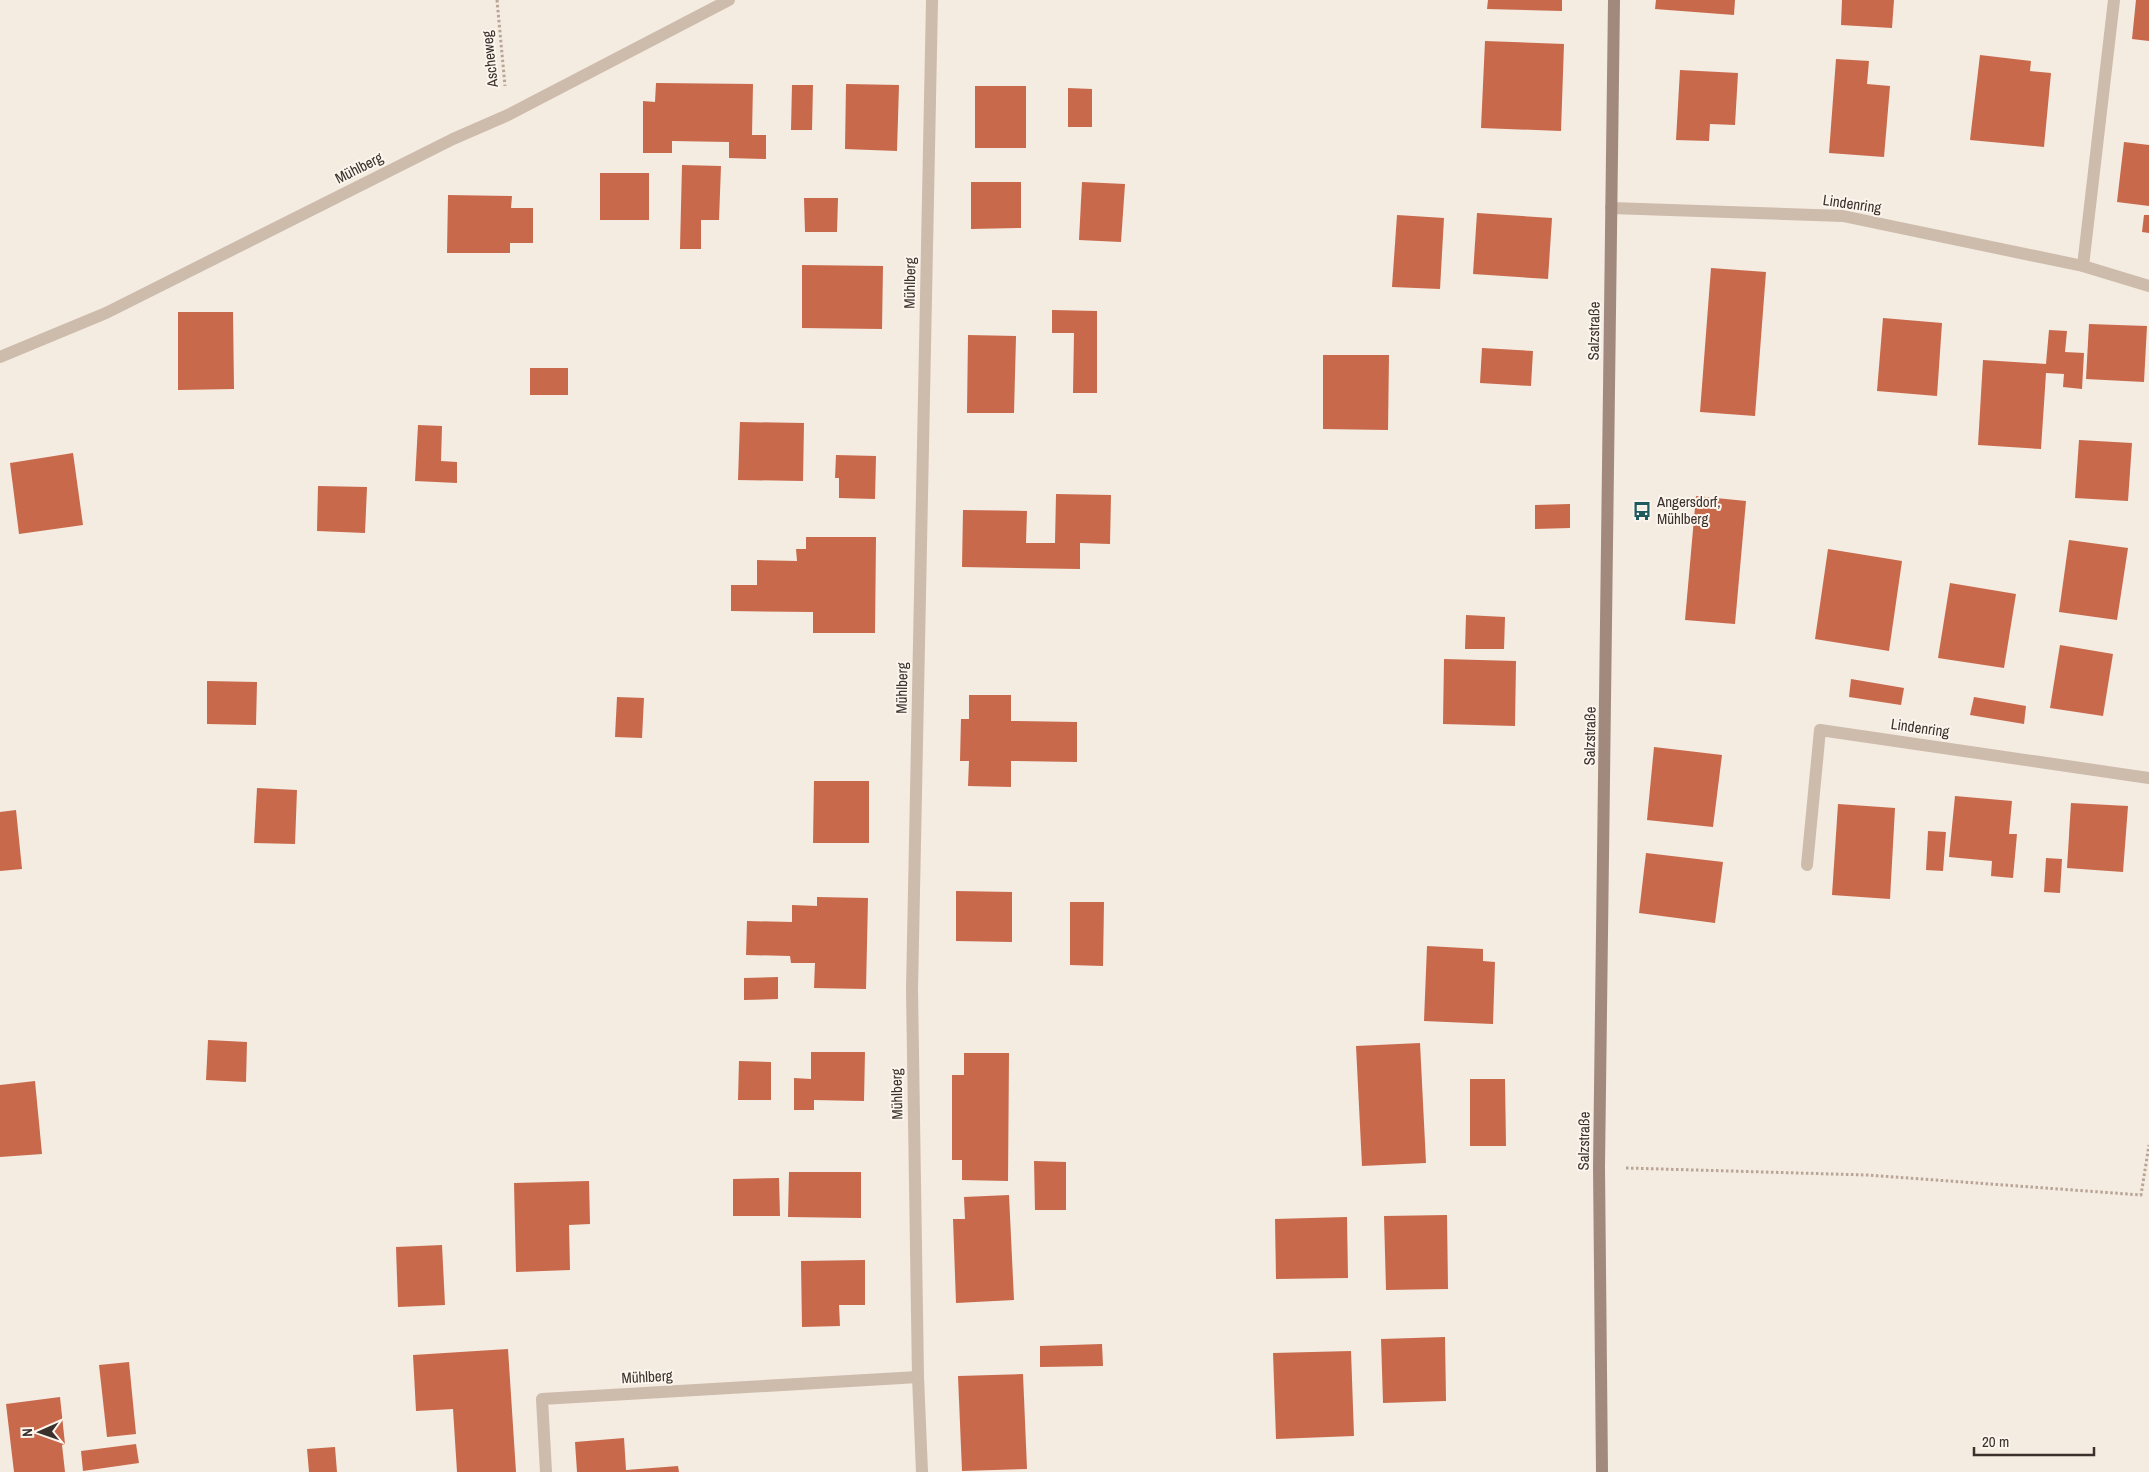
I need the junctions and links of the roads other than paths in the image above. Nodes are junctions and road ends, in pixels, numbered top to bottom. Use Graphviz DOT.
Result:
graph roads {
  1 [pos="729,0"];
  2 [pos="932,0"];
  3 [pos="1614,0"];
  4 [pos="2114,0"];
  5 [pos="1612,208"];
  6 [pos="2083,266"];
  7 [pos="2149,286"];
  8 [pos="0,358"];
  9 [pos="2149,778"];
  10 [pos="1807,865"];
  11 [pos="918,1377"];
  12 [pos="546,1472"];
  13 [pos="922,1472"];
  14 [pos="1602,1472"];
  1 -- 8 [label="street, Mühlberg"];
  2 -- 11 [label="street, Mühlberg"];
  3 -- 5 [label="street, Salzstraße"];
  4 -- 6 [label="street"];
  5 -- 6 [label="street, Lindenring"];
  5 -- 14 [label="street, Salzstraße"];
  6 -- 7 [label="street, Lindenring"];
  9 -- 10 [label="street, Lindenring"];
  11 -- 12 [label="street, Mühlberg"];
  11 -- 13 [label="street, Mühlberg"];
}
